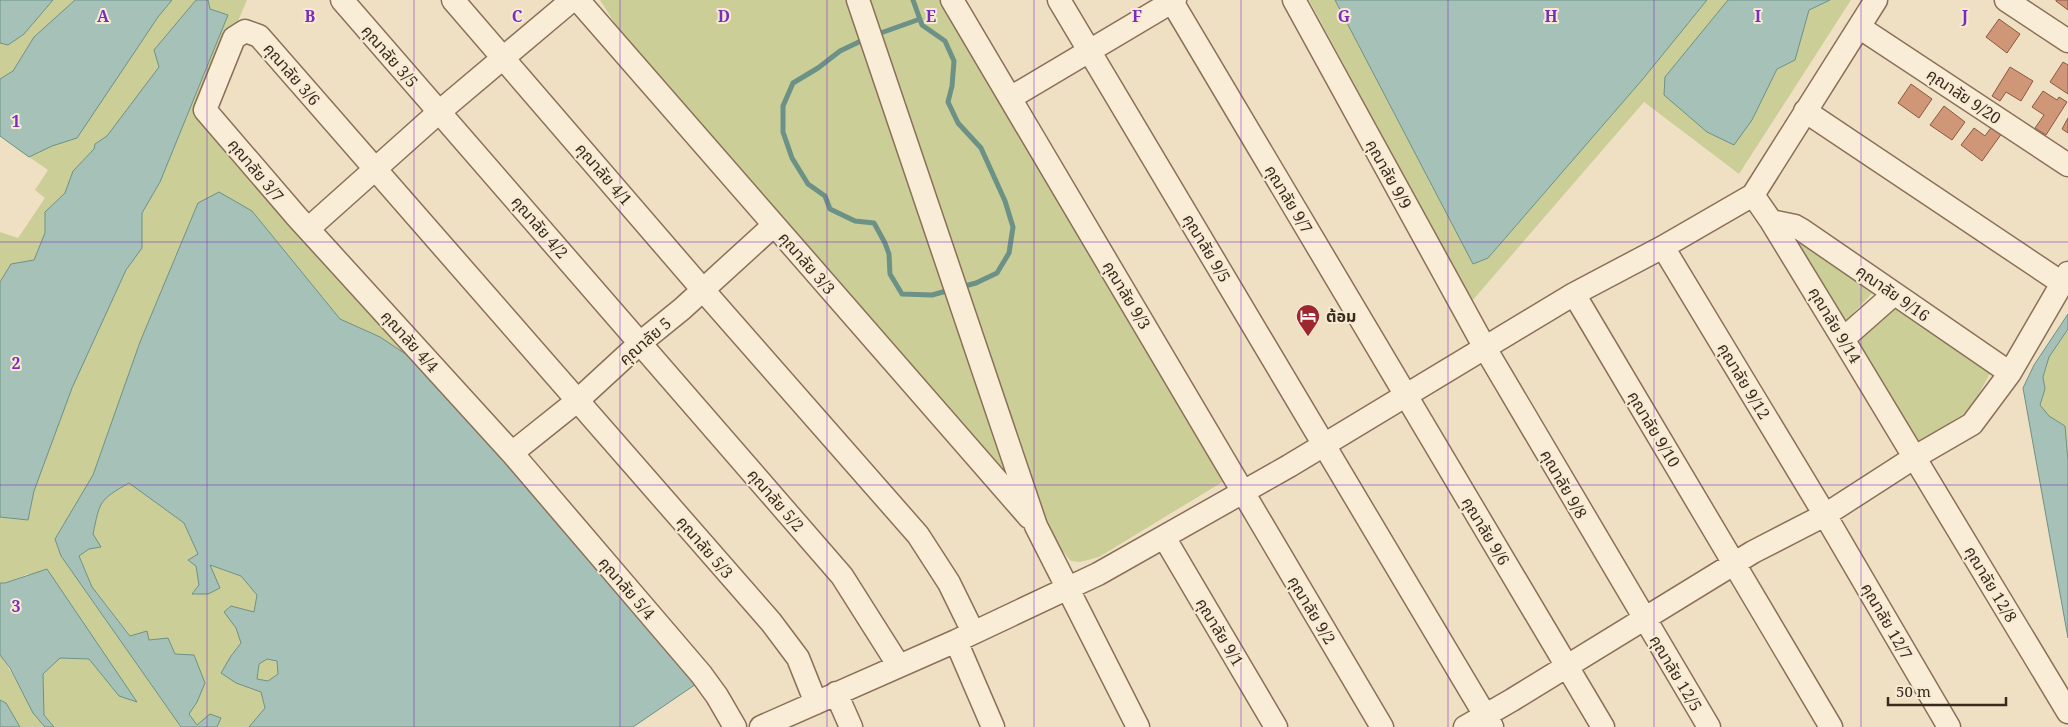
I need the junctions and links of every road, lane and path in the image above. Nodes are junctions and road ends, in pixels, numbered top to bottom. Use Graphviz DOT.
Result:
graph roads {
  1 [pos="342,0"];
  2 [pos="453,0"];
  3 [pos="572,0"];
  4 [pos="578,0"];
  5 [pos="858,0"];
  6 [pos="952,0"];
  7 [pos="1059,0"];
  8 [pos="1294,0"];
  9 [pos="1876,0"];
  10 [pos="2006,0"];
  11 [pos="1172,1"];
  12 [pos="1859,26"];
  13 [pos="2068,41"];
  14 [pos="1089,51"];
  15 [pos="504,58"];
  16 [pos="1010,98"];
  17 [pos="205,110"];
  18 [pos="1805,111"];
  19 [pos="439,112"];
  20 [pos="2068,165"];
  21 [pos="374,169"];
  22 [pos="1753,195"];
  23 [pos="1772,221"];
  24 [pos="774,225"];
  25 [pos="308,229"];
  26 [pos="1663,247"];
  27 [pos="2065,278"];
  28 [pos="703,290"];
  29 [pos="1574,294"];
  30 [pos="1894,294"];
  31 [pos="1843,339"];
  32 [pos="640,343"];
  33 [pos="1485,348"];
  34 [pos="2010,373"];
  35 [pos="1406,396"];
  36 [pos="577,402"];
  37 [pos="1324,445"];
  38 [pos="512,453"];
  39 [pos="1915,457"];
  40 [pos="1243,492"];
  41 [pos="1825,515"];
  42 [pos="1036,526"];
  43 [pos="1164,537"];
  44 [pos="1734,564"];
  45 [pos="1066,588"];
  46 [pos="1644,620"];
  47 [pos="964,637"];
  48 [pos="899,666"];
  49 [pos="1567,667"];
  50 [pos="826,698"];
  51 [pos="2068,712"];
  52 [pos="1489,721"];
  53 [pos="735,727"];
  54 [pos="761,727"];
  55 [pos="850,727"];
  56 [pos="993,727"];
  57 [pos="1138,727"];
  58 [pos="1276,727"];
  59 [pos="1382,727"];
  60 [pos="1465,727"];
  61 [pos="1603,727"];
  62 [pos="1709,727"];
  63 [pos="1831,727"];
  64 [pos="1949,727"];
  1 -- 19 [label="street, คุณาลัย 3/5"];
  2 -- 15 [label="street, คุณาลัย 4/1"];
  3 -- 15 [label="street"];
  4 -- 24 [label="street, คุณาลัย 3/3"];
  5 -- 42 [label="street"];
  6 -- 16 [label="street, คุณาลัย 9/3"];
  7 -- 14 [label="street, คุณาลัย 9/5"];
  8 -- 33 [label="street, คุณาลัย 9/9"];
  9 -- 12 [label="street"];
  10 -- 13 [label="street"];
  11 -- 14 [label="street"];
  11 -- 35 [label="street, คุณาลัย 9/7"];
  12 -- 18 [label="street"];
  12 -- 20 [label="street, คุณาลัย 9/20"];
  14 -- 16 [label="street"];
  14 -- 37 [label="street, คุณาลัย 9/5"];
  15 -- 19 [label="street"];
  15 -- 28 [label="street, คุณาลัย 4/1"];
  16 -- 40 [label="street, คุณาลัย 9/3"];
  17 -- 21 [label="street, คุณาลัย 3/6"];
  17 -- 25 [label="street, คุณาลัย 3/7"];
  18 -- 22 [label="street"];
  18 -- 27 [label="street"];
  19 -- 21 [label="street"];
  19 -- 32 [label="street, คุณาลัย 4/2"];
  21 -- 25 [label="street"];
  21 -- 36 [label="street, คุณาลัย 5/3"];
  22 -- 23 [label="street, คุณาลัย 9/14"];
  22 -- 26 [label="street"];
  23 -- 30 [label="street, คุณาลัย 9/16"];
  23 -- 31 [label="street, คุณาลัย 9/14"];
  24 -- 28 [label="street, คุณาลัย 5"];
  24 -- 42 [label="street, คุณาลัย 3/3"];
  25 -- 38 [label="street, คุณาลัย 4/4"];
  26 -- 29 [label="street"];
  26 -- 41 [label="street, คุณาลัย 9/12"];
  27 -- 34 [label="street"];
  28 -- 32 [label="street, คุณาลัย 5"];
  28 -- 47 [label="street, คุณาลัย 4/1"];
  29 -- 33 [label="street"];
  29 -- 44 [label="street, คุณาลัย 9/10"];
  30 -- 31 [label="street"];
  30 -- 34 [label="street, คุณาลัย 9/16"];
  31 -- 39 [label="street, คุณาลัย 9/14"];
  32 -- 36 [label="street, คุณาลัย 5"];
  32 -- 48 [label="street, คุณาลัย 5/2"];
  33 -- 35 [label="street"];
  33 -- 46 [label="street, คุณาลัย 9/8"];
  34 -- 39 [label="street"];
  35 -- 37 [label="street"];
  35 -- 49 [label="street, คุณาลัย 9/6"];
  36 -- 38 [label="street, คุณาลัย 5"];
  36 -- 50 [label="street, คุณาลัย 5/3"];
  37 -- 40 [label="street"];
  37 -- 52 [label="street, คุณาลัย 9/5"];
  38 -- 53 [label="street, คุณาลัย 5/4"];
  39 -- 41 [label="street"];
  39 -- 51 [label="street, คุณาลัย 12/8"];
  40 -- 43 [label="street"];
  40 -- 59 [label="street, คุณาลัย 9/2"];
  41 -- 44 [label="street"];
  41 -- 64 [label="street, คุณาลัย 12/7"];
  42 -- 45 [label="street"];
  43 -- 45 [label="street"];
  43 -- 58 [label="street, คุณาลัย 9/1"];
  44 -- 46 [label="street"];
  44 -- 63 [label="street, คุณาลัย 9/10"];
  45 -- 47 [label="street"];
  45 -- 57 [label="street"];
  46 -- 49 [label="street"];
  46 -- 62 [label="street, คุณาลัย 12/5"];
  47 -- 48 [label="street"];
  47 -- 56 [label="street, คุณาลัย 4/1"];
  48 -- 50 [label="street"];
  49 -- 52 [label="street"];
  49 -- 61 [label="street, คุณาลัย 9/6"];
  50 -- 54 [label="street"];
  50 -- 55 [label="street, คุณาลัย 5/3"];
  52 -- 60 [label="street"];
}
